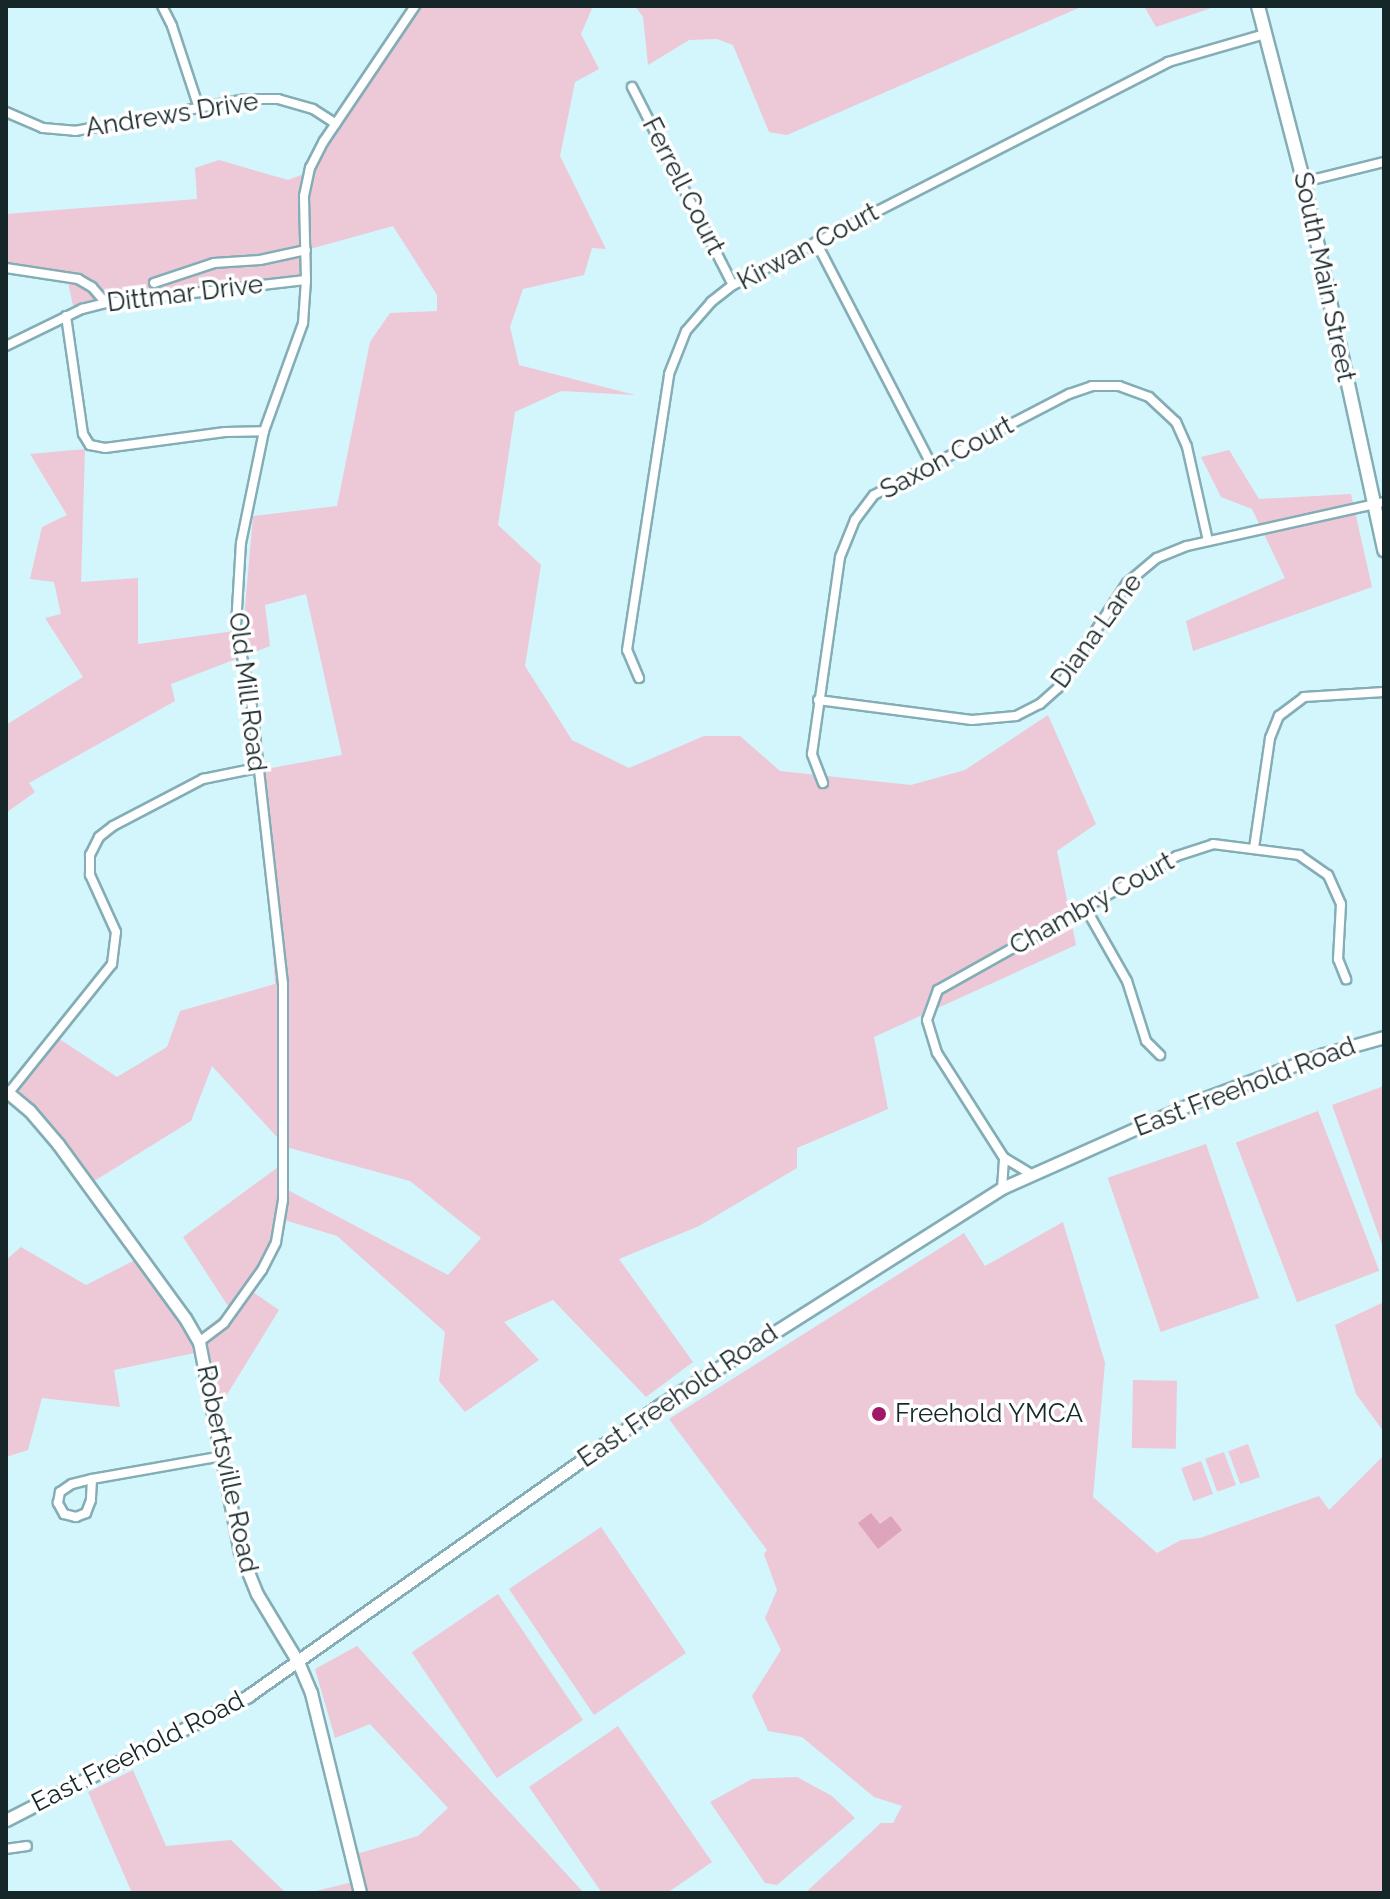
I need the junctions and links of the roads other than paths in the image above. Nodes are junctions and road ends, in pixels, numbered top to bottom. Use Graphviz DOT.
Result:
graph roads {
  1 [pos="162,6"];
  2 [pos="415,6"];
  3 [pos="1258,6"];
  4 [pos="1265,34"];
  5 [pos="632,87"];
  6 [pos="199,108"];
  7 [pos="6,112"];
  8 [pos="336,124"];
  9 [pos="1384,162"];
  10 [pos="1304,182"];
  11 [pos="816,242"];
  12 [pos="306,250"];
  13 [pos="6,268"];
  14 [pos="306,280"];
  15 [pos="154,283"];
  16 [pos="733,285"];
  17 [pos="106,303"];
  18 [pos="66,316"];
  19 [pos="6,346"];
  20 [pos="264,431"];
  21 [pos="931,464"];
  22 [pos="1379,504"];
  23 [pos="1208,541"];
  24 [pos="1384,550"];
  25 [pos="639,678"];
  26 [pos="1384,692"];
  27 [pos="818,700"];
  28 [pos="257,768"];
  29 [pos="823,783"];
  30 [pos="1254,848"];
  31 [pos="1085,907"];
  32 [pos="1346,979"];
  33 [pos="1384,1037"];
  34 [pos="1160,1055"];
  35 [pos="7,1093"];
  36 [pos="1004,1158"];
  37 [pos="1031,1174"];
  38 [pos="1002,1188"];
  39 [pos="199,1342"];
  40 [pos="222,1456"];
  41 [pos="92,1479"];
  42 [pos="298,1662"];
  43 [pos="6,1820"];
  44 [pos="27,1846"];
  45 [pos="6,1849"];
  46 [pos="360,1893"];
  1 -- 6 [label="street"];
  2 -- 8 [label="street, Old Mill Road"];
  3 -- 4 [label="main road, South Main Street"];
  4 -- 10 [label="main road, South Main Street"];
  4 -- 11 [label="street, Kirwan Court"];
  5 -- 16 [label="street, Ferrell Court"];
  6 -- 7 [label="street, Andrews Drive"];
  6 -- 8 [label="street, Andrews Drive"];
  8 -- 12 [label="street, Old Mill Road"];
  9 -- 10 [label="street"];
  10 -- 22 [label="main road, South Main Street"];
  11 -- 16 [label="street, Kirwan Court"];
  11 -- 21 [label="street"];
  12 -- 14 [label="street, Old Mill Road"];
  12 -- 15 [label="street"];
  13 -- 17 [label="street"];
  14 -- 17 [label="street, Dittmar Drive"];
  14 -- 20 [label="street, Old Mill Road"];
  16 -- 25 [label="street, Kirwan Court"];
  17 -- 18 [label="street, Dittmar Drive"];
  18 -- 19 [label="street, Dittmar Drive"];
  18 -- 20 [label="street"];
  20 -- 28 [label="street, Old Mill Road"];
  21 -- 23 [label="street, Saxon Court"];
  21 -- 27 [label="street, Saxon Court"];
  22 -- 23 [label="street, Diana Lane"];
  22 -- 24 [label="main road, South Main Street"];
  23 -- 27 [label="street, Diana Lane"];
  26 -- 30 [label="street"];
  27 -- 29 [label="street, Saxon Court"];
  28 -- 35 [label="street"];
  28 -- 39 [label="street, Old Mill Road"];
  30 -- 31 [label="street, Chambry Court"];
  30 -- 32 [label="street, Chambry Court"];
  31 -- 34 [label="street"];
  31 -- 36 [label="street, Chambry Court"];
  33 -- 37 [label="main road, East Freehold Road"];
  35 -- 39 [label="main road, Robertsville Road"];
  36 -- 37 [label="street, Chambry Court"];
  36 -- 38 [label="street"];
  37 -- 38 [label="main road, East Freehold Road"];
  38 -- 42 [label="main road, East Freehold Road"];
  39 -- 40 [label="main road, Robertsville Road"];
  40 -- 41 [label="street"];
  40 -- 42 [label="main road, Robertsville Road"];
  41 -- 41 [label="street"];
  42 -- 43 [label="main road, East Freehold Road"];
  42 -- 46 [label="main road, Robertsville Road"];
  44 -- 45 [label="street"];
}
